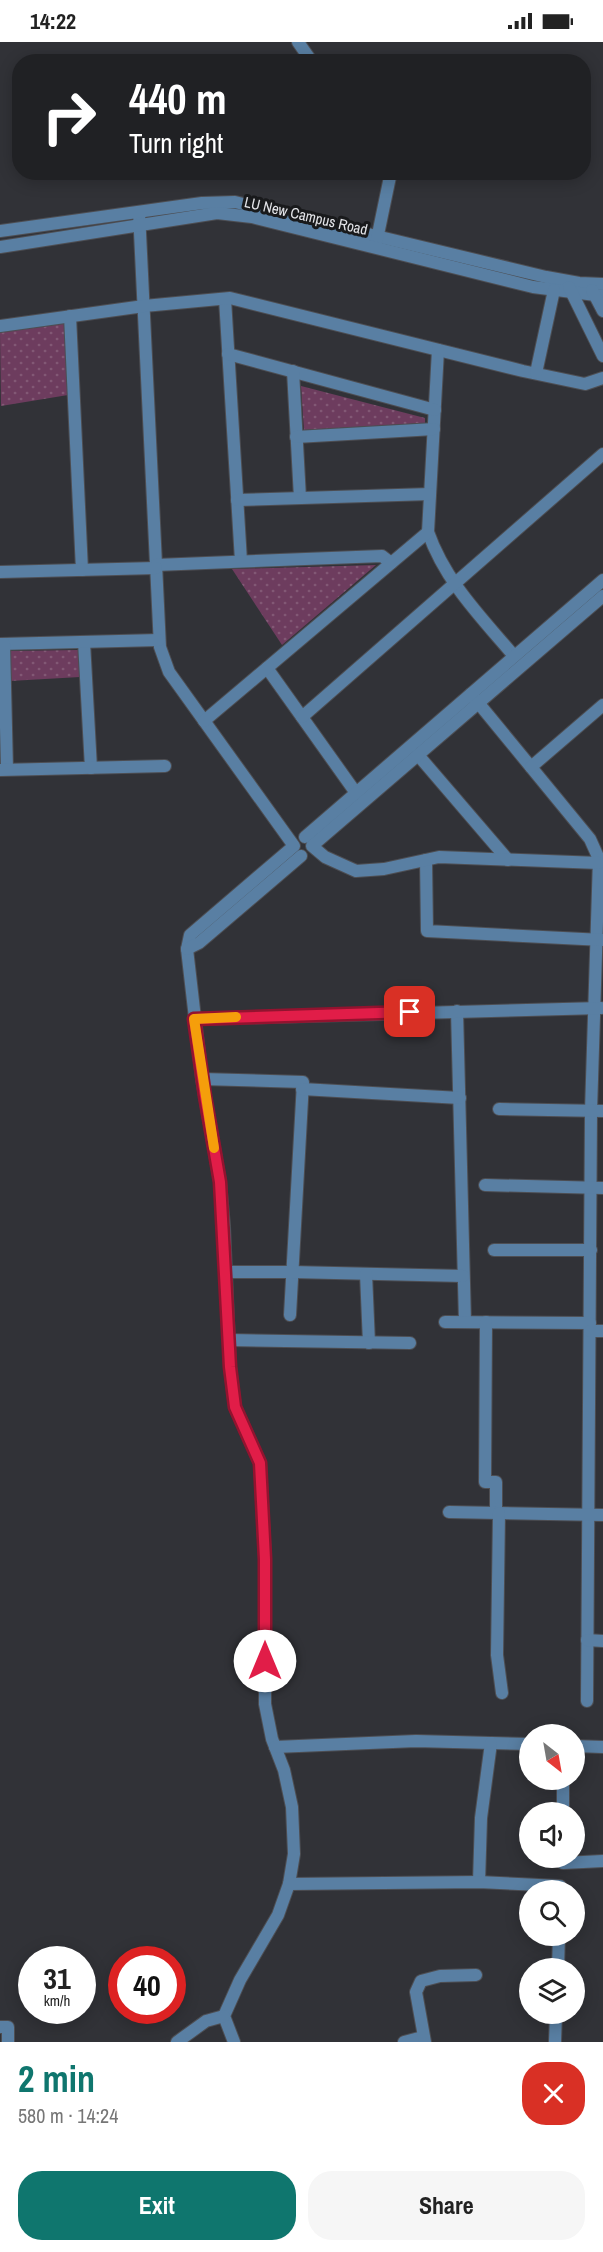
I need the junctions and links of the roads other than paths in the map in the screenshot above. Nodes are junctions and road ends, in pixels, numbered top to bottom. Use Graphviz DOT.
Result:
graph roads {
  1 [pos="389,180"];
  2 [pos="140,218"];
  3 [pos="0,231"];
  4 [pos="377,242"];
  5 [pos="0,247"];
  6 [pos="603,284"];
  7 [pos="569,286"];
  8 [pos="554,290"];
  9 [pos="595,291"];
  10 [pos="225,299"];
  11 [pos="144,306"];
  12 [pos="603,311"];
  13 [pos="70,316"];
  14 [pos="0,326"];
  15 [pos="438,350"];
  16 [pos="228,354"];
  17 [pos="603,356"];
  18 [pos="293,371"];
  19 [pos="536,373"];
  20 [pos="603,378"];
  21 [pos="435,410"];
  22 [pos="434,429"];
  23 [pos="296,437"];
  24 [pos="603,454"];
  25 [pos="430,494"];
  26 [pos="300,498"];
  27 [pos="237,500"];
  28 [pos="428,532"];
  29 [pos="241,561"];
  30 [pos="391,563"];
  31 [pos="156,566"];
  32 [pos="82,570"];
  33 [pos="0,572"];
  34 [pos="603,580"];
  35 [pos="454,585"];
  36 [pos="603,596"];
  37 [pos="159,640"];
  38 [pos="84,642"];
  39 [pos="2,644"];
  40 [pos="514,657"];
  41 [pos="267,668"];
  42 [pos="475,698"];
  43 [pos="603,705"];
  44 [pos="302,717"];
  45 [pos="204,721"];
  46 [pos="418,755"];
  47 [pos="165,766"];
  48 [pos="531,767"];
  49 [pos="91,768"];
  50 [pos="4,770"];
  51 [pos="356,793"];
  52 [pos="309,842"];
  53 [pos="297,851"];
  54 [pos="426,860"];
  55 [pos="508,860"];
  56 [pos="599,863"];
  57 [pos="600,940"];
  58 [pos="599,1008"];
  59 [pos="458,1011"];
  60 [pos="194,1019"];
  61 [pos="202,1079"];
  62 [pos="302,1089"];
  63 [pos="460,1098"];
  64 [pos="500,1109"];
  65 [pos="597,1111"];
  66 [pos="485,1185"];
  67 [pos="597,1188"];
  68 [pos="494,1250"];
  69 [pos="591,1250"];
  70 [pos="226,1272"];
  71 [pos="292,1272"];
  72 [pos="366,1274"];
  73 [pos="463,1276"];
  74 [pos="290,1315"];
  75 [pos="445,1322"];
  76 [pos="465,1322"];
  77 [pos="486,1322"];
  78 [pos="595,1328"];
  79 [pos="229,1340"];
  80 [pos="369,1342"];
  81 [pos="410,1343"];
  82 [pos="449,1512"];
  83 [pos="497,1513"];
  84 [pos="589,1514"];
  85 [pos="603,1515"];
  86 [pos="587,1640"];
  87 [pos="603,1641"];
  88 [pos="502,1693"];
  89 [pos="586,1701"];
  90 [pos="491,1743"];
  91 [pos="519,1744"];
  92 [pos="585,1746"];
  93 [pos="275,1747"];
  94 [pos="603,1747"];
  95 [pos="585,1861"];
  96 [pos="603,1861"];
  97 [pos="479,1882"];
  98 [pos="289,1884"];
  99 [pos="519,1885"];
  100 [pos="476,1975"];
  101 [pos="224,2016"];
  102 [pos="556,2024"];
  103 [pos="0,2026"];
  104 [pos="424,2039"];
  105 [pos="8,2042"];
  106 [pos="177,2042"];
  107 [pos="234,2042"];
  108 [pos="404,2042"];
  109 [pos="555,2042"];
  1 -- 4 [label="street"];
  2 -- 3 [label="street, LU New Campus Road"];
  2 -- 4 [label="street, LU New Campus Road"];
  2 -- 5 [label="street, LU New Campus Road"];
  2 -- 11 [label="street"];
  4 -- 7 [label="street, LU New Campus Road"];
  4 -- 8 [label="street, LU New Campus Road"];
  6 -- 9 [label="street, LU New Campus Road"];
  7 -- 8 [label="street, LU New Campus Road"];
  7 -- 9 [label="street, LU New Campus Road"];
  7 -- 17 [label="street"];
  8 -- 19 [label="street"];
  9 -- 12 [label="street"];
  10 -- 11 [label="street"];
  10 -- 15 [label="street"];
  10 -- 16 [label="street"];
  11 -- 13 [label="street"];
  11 -- 31 [label="street"];
  13 -- 14 [label="street"];
  13 -- 32 [label="street"];
  15 -- 19 [label="street"];
  15 -- 21 [label="street"];
  16 -- 18 [label="street"];
  16 -- 27 [label="street"];
  18 -- 21 [label="street"];
  18 -- 23 [label="street"];
  19 -- 20 [label="street"];
  21 -- 22 [label="street"];
  22 -- 23 [label="street"];
  22 -- 25 [label="street"];
  23 -- 26 [label="street"];
  24 -- 35 [label="street"];
  25 -- 26 [label="street"];
  25 -- 28 [label="street"];
  26 -- 27 [label="street"];
  27 -- 29 [label="street"];
  28 -- 30 [label="street"];
  28 -- 35 [label="street"];
  29 -- 30 [label="street"];
  29 -- 31 [label="street"];
  30 -- 41 [label="street"];
  31 -- 32 [label="street"];
  31 -- 37 [label="street"];
  32 -- 33 [label="street"];
  34 -- 40 [label="street"];
  35 -- 40 [label="street"];
  35 -- 44 [label="street"];
  36 -- 42 [label="street"];
  37 -- 38 [label="street"];
  37 -- 45 [label="street"];
  38 -- 39 [label="street"];
  38 -- 49 [label="street"];
  39 -- 50 [label="street"];
  40 -- 42 [label="street"];
  41 -- 44 [label="street"];
  41 -- 45 [label="street"];
  42 -- 46 [label="street"];
  42 -- 48 [label="street"];
  42 -- 51 [label="street"];
  43 -- 48 [label="street"];
  44 -- 51 [label="street"];
  45 -- 53 [label="street"];
  46 -- 52 [label="street"];
  46 -- 55 [label="street"];
  47 -- 49 [label="street"];
  48 -- 56 [label="street"];
  49 -- 50 [label="street"];
  51 -- 52 [label="street"];
  52 -- 53 [label="street"];
  52 -- 54 [label="street"];
  53 -- 60 [label="street"];
  54 -- 55 [label="street"];
  54 -- 57 [label="street"];
  55 -- 56 [label="street"];
  56 -- 57 [label="street"];
  57 -- 58 [label="street"];
  58 -- 59 [label="street"];
  58 -- 65 [label="street"];
  59 -- 60 [label="street"];
  59 -- 63 [label="street"];
  60 -- 61 [label="street"];
  61 -- 62 [label="street"];
  61 -- 70 [label="street"];
  62 -- 63 [label="street"];
  62 -- 71 [label="street"];
  63 -- 73 [label="street"];
  64 -- 65 [label="street"];
  65 -- 67 [label="street"];
  66 -- 67 [label="street"];
  67 -- 69 [label="street"];
  68 -- 69 [label="street"];
  69 -- 78 [label="street"];
  70 -- 71 [label="street"];
  70 -- 79 [label="street"];
  71 -- 72 [label="street"];
  71 -- 74 [label="street"];
  72 -- 73 [label="street"];
  72 -- 80 [label="street"];
  73 -- 76 [label="street"];
  75 -- 76 [label="street"];
  76 -- 77 [label="street"];
  77 -- 78 [label="street"];
  77 -- 83 [label="street"];
  78 -- 84 [label="street"];
  79 -- 80 [label="street"];
  79 -- 93 [label="street"];
  80 -- 81 [label="street"];
  82 -- 83 [label="street"];
  83 -- 84 [label="street"];
  83 -- 88 [label="street"];
  84 -- 85 [label="street"];
  84 -- 86 [label="street"];
  86 -- 87 [label="street"];
  86 -- 89 [label="street"];
  90 -- 91 [label="street"];
  90 -- 93 [label="street"];
  90 -- 97 [label="street"];
  92 -- 94 [label="street"];
  93 -- 98 [label="street"];
  95 -- 96 [label="street"];
  97 -- 98 [label="street"];
  97 -- 99 [label="street"];
  98 -- 101 [label="street"];
  100 -- 104 [label="street"];
  101 -- 106 [label="street"];
  101 -- 107 [label="street"];
  102 -- 109 [label="street"];
  103 -- 105 [label="street"];
  104 -- 108 [label="street"];
}
